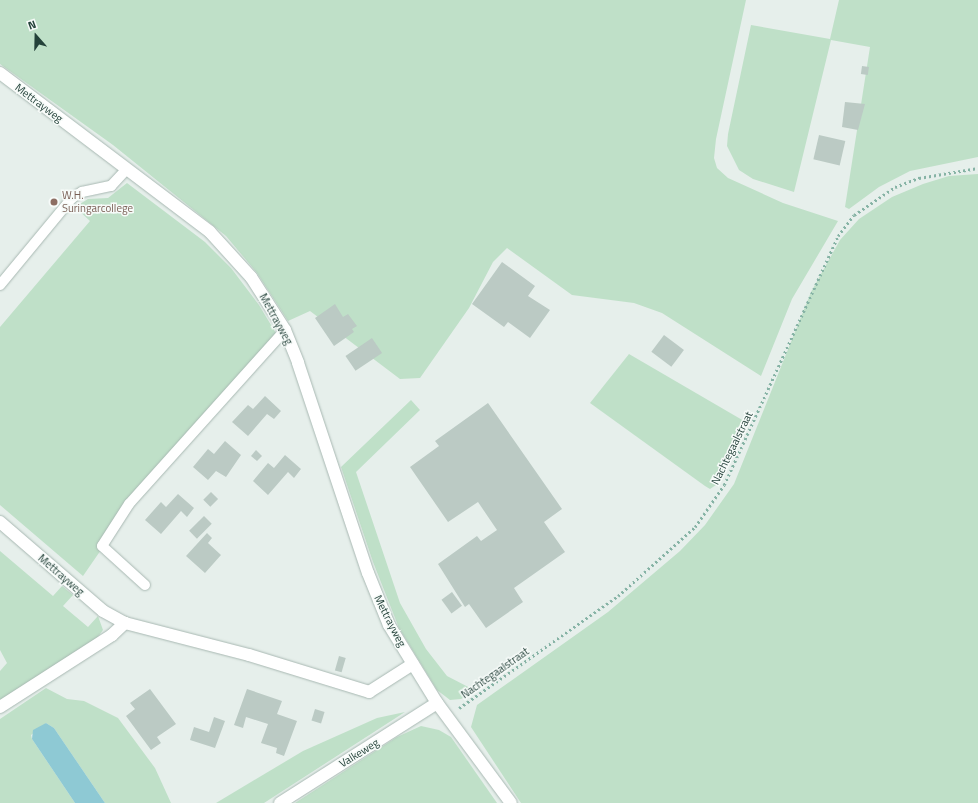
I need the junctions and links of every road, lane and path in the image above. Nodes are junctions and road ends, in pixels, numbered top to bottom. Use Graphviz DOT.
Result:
graph roads {
  1 [pos="0,73"];
  2 [pos="978,168"];
  3 [pos="127,169"];
  4 [pos="0,285"];
  5 [pos="285,330"];
  6 [pos="0,522"];
  7 [pos="145,585"];
  8 [pos="125,623"];
  9 [pos="413,664"];
  10 [pos="438,703"];
  11 [pos="0,707"];
  12 [pos="448,716"];
  13 [pos="280,803"];
  14 [pos="511,803"];
  1 -- 3 [label="street, Mettrayweg"];
  2 -- 12 [label="path, Nachtegaalstraat"];
  3 -- 4 [label="lane"];
  3 -- 5 [label="street, Mettrayweg"];
  5 -- 7 [label="lane"];
  5 -- 9 [label="street, Mettrayweg"];
  6 -- 8 [label="street, Mettrayweg"];
  8 -- 9 [label="street, Mettrayweg"];
  8 -- 11 [label="street"];
  9 -- 10 [label="street, Mettrayweg"];
  10 -- 12 [label="street, Mettrayweg"];
  10 -- 13 [label="street, Valkeweg"];
  12 -- 14 [label="street, Mettrayweg"];
}
